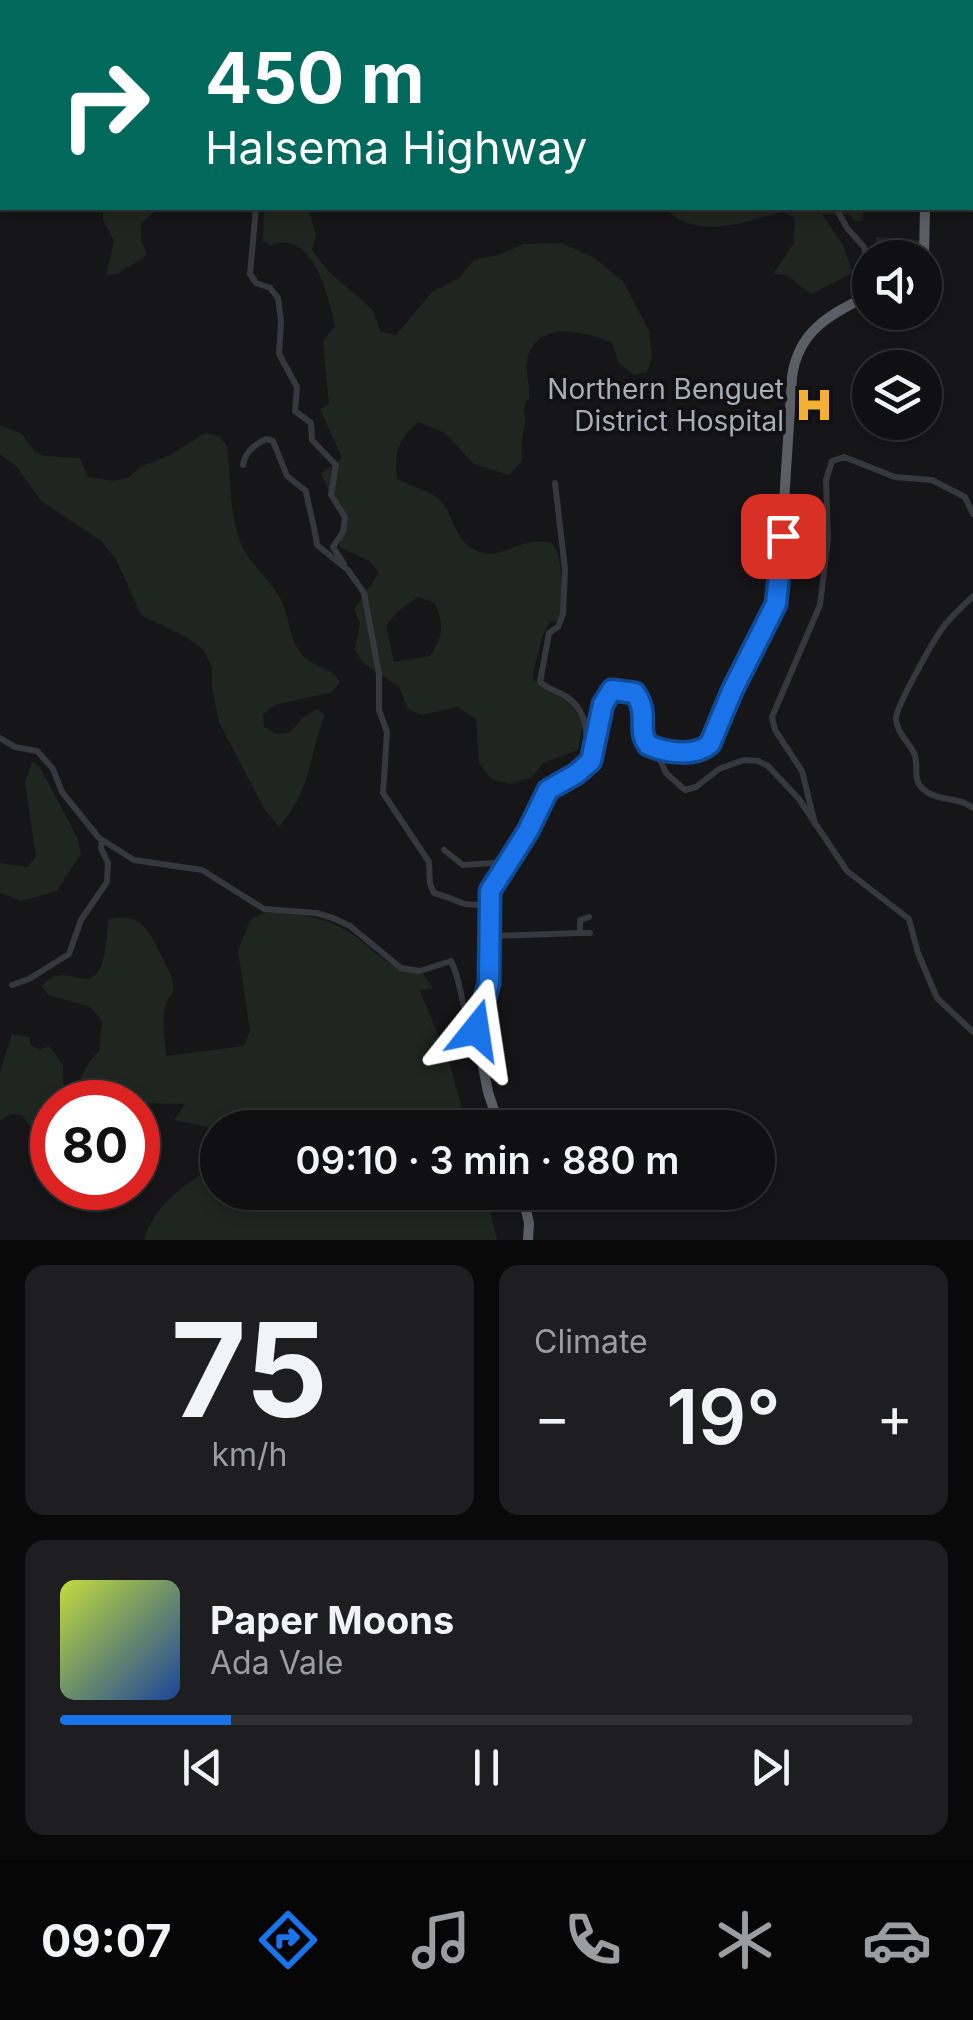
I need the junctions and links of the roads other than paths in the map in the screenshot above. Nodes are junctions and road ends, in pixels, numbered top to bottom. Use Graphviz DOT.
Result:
graph roads {
  1 [pos="256,210"];
  2 [pos="837,210"];
  3 [pos="925,210"];
  4 [pos="858,240"];
  5 [pos="924,240"];
  6 [pos="852,303"];
  7 [pos="242,465"];
  8 [pos="555,483"];
  9 [pos="973,514"];
  10 [pos="348,570"];
  11 [pos="973,596"];
  12 [pos="0,738"];
  13 [pos="656,748"];
  14 [pos="586,768"];
  15 [pos="973,808"];
  16 [pos="815,824"];
  17 [pos="102,840"];
  18 [pos="444,850"];
  19 [pos="510,862"];
  20 [pos="489,904"];
  21 [pos="589,917"];
  22 [pos="590,932"];
  23 [pos="580,934"];
  24 [pos="490,936"];
  25 [pos="12,985"];
  26 [pos="476,1030"];
  27 [pos="973,1032"];
  28 [pos="494,1110"];
  29 [pos="526,1210"];
  30 [pos="528,1240"];
  1 -- 10 [label="street"];
  2 -- 4 [label="street"];
  3 -- 5 [label="highway"];
  6 -- 13 [label="highway"];
  7 -- 10 [label="street"];
  8 -- 14 [label="street"];
  9 -- 16 [label="street"];
  10 -- 20 [label="street"];
  11 -- 15 [label="street"];
  12 -- 17 [label="street"];
  13 -- 14 [label="highway"];
  13 -- 16 [label="street"];
  14 -- 19 [label="highway"];
  16 -- 27 [label="street"];
  17 -- 25 [label="street"];
  17 -- 26 [label="street"];
  18 -- 19 [label="street"];
  19 -- 20 [label="highway"];
  20 -- 24 [label="highway"];
  21 -- 23 [label="street"];
  22 -- 23 [label="street"];
  23 -- 24 [label="street"];
  24 -- 26 [label="highway"];
  26 -- 28 [label="highway"];
  29 -- 30 [label="highway"];
}
